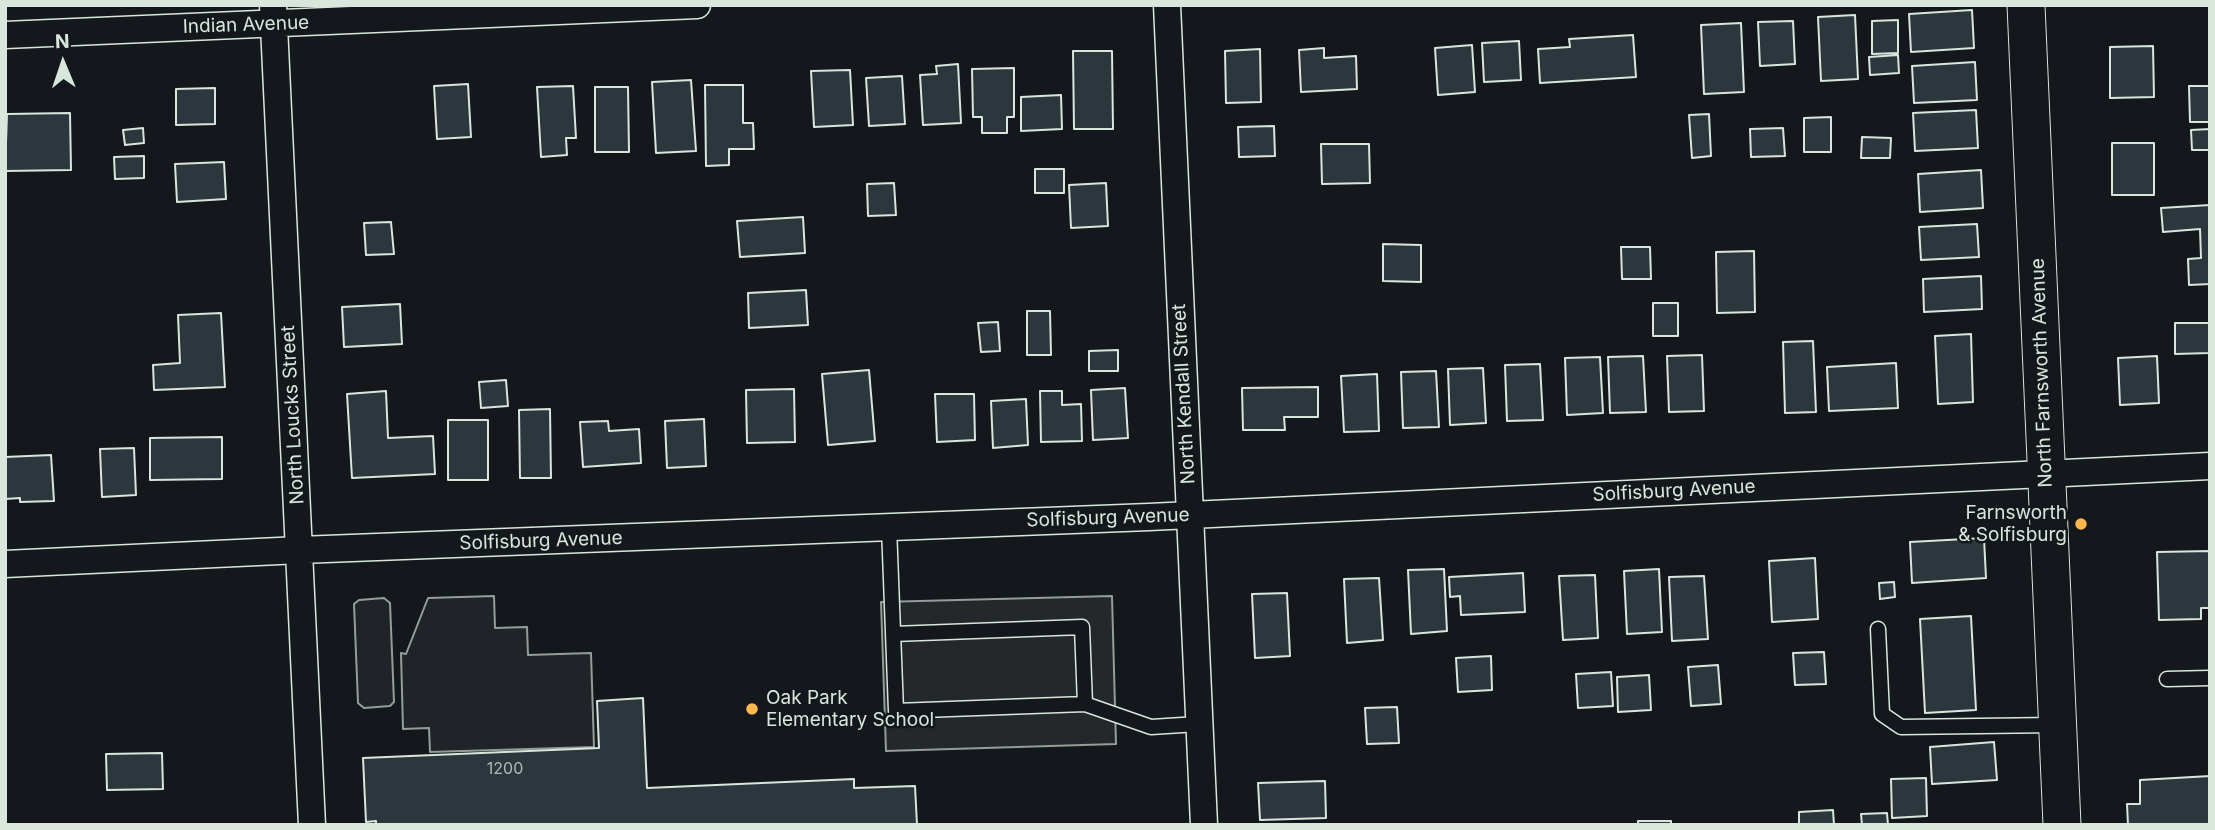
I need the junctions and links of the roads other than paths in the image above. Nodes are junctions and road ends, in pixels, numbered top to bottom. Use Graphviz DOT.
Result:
graph roads {
  1 [pos="697,5"];
  2 [pos="1167,5"];
  3 [pos="2026,5"];
  4 [pos="274,15"];
  5 [pos="5,35"];
  6 [pos="2210,466"];
  7 [pos="2046,473"];
  8 [pos="1189,515"];
  9 [pos="889,527"];
  10 [pos="300,550"];
  11 [pos="5,564"];
  12 [pos="1878,629"];
  13 [pos="893,634"];
  14 [pos="2210,678"];
  15 [pos="2167,679"];
  16 [pos="1085,704"];
  17 [pos="1198,724"];
  18 [pos="2057,724"];
  19 [pos="312,825"];
  20 [pos="1203,825"];
  21 [pos="2062,825"];
  1 -- 4 [label="street, Indian Avenue"];
  2 -- 8 [label="street, North Kendall Street"];
  3 -- 7 [label="main road, North Farnsworth Avenue"];
  4 -- 5 [label="street, Indian Avenue"];
  4 -- 10 [label="street, North Loucks Street"];
  6 -- 7 [label="street, Solfisburg Avenue"];
  7 -- 8 [label="street, Solfisburg Avenue"];
  7 -- 18 [label="main road, North Farnsworth Avenue"];
  8 -- 9 [label="street, Solfisburg Avenue"];
  8 -- 17 [label="street, North Kendall Street"];
  9 -- 10 [label="street, Solfisburg Avenue"];
  9 -- 13 [label="lane"];
  10 -- 11 [label="street, Solfisburg Avenue"];
  10 -- 19 [label="street, North Loucks Street"];
  12 -- 18 [label="lane"];
  13 -- 16 [label="lane"];
  13 -- 16 [label="lane"];
  14 -- 15 [label="lane"];
  16 -- 17 [label="lane"];
  17 -- 20 [label="street, North Kendall Street"];
  18 -- 21 [label="main road, North Farnsworth Avenue"];
}
